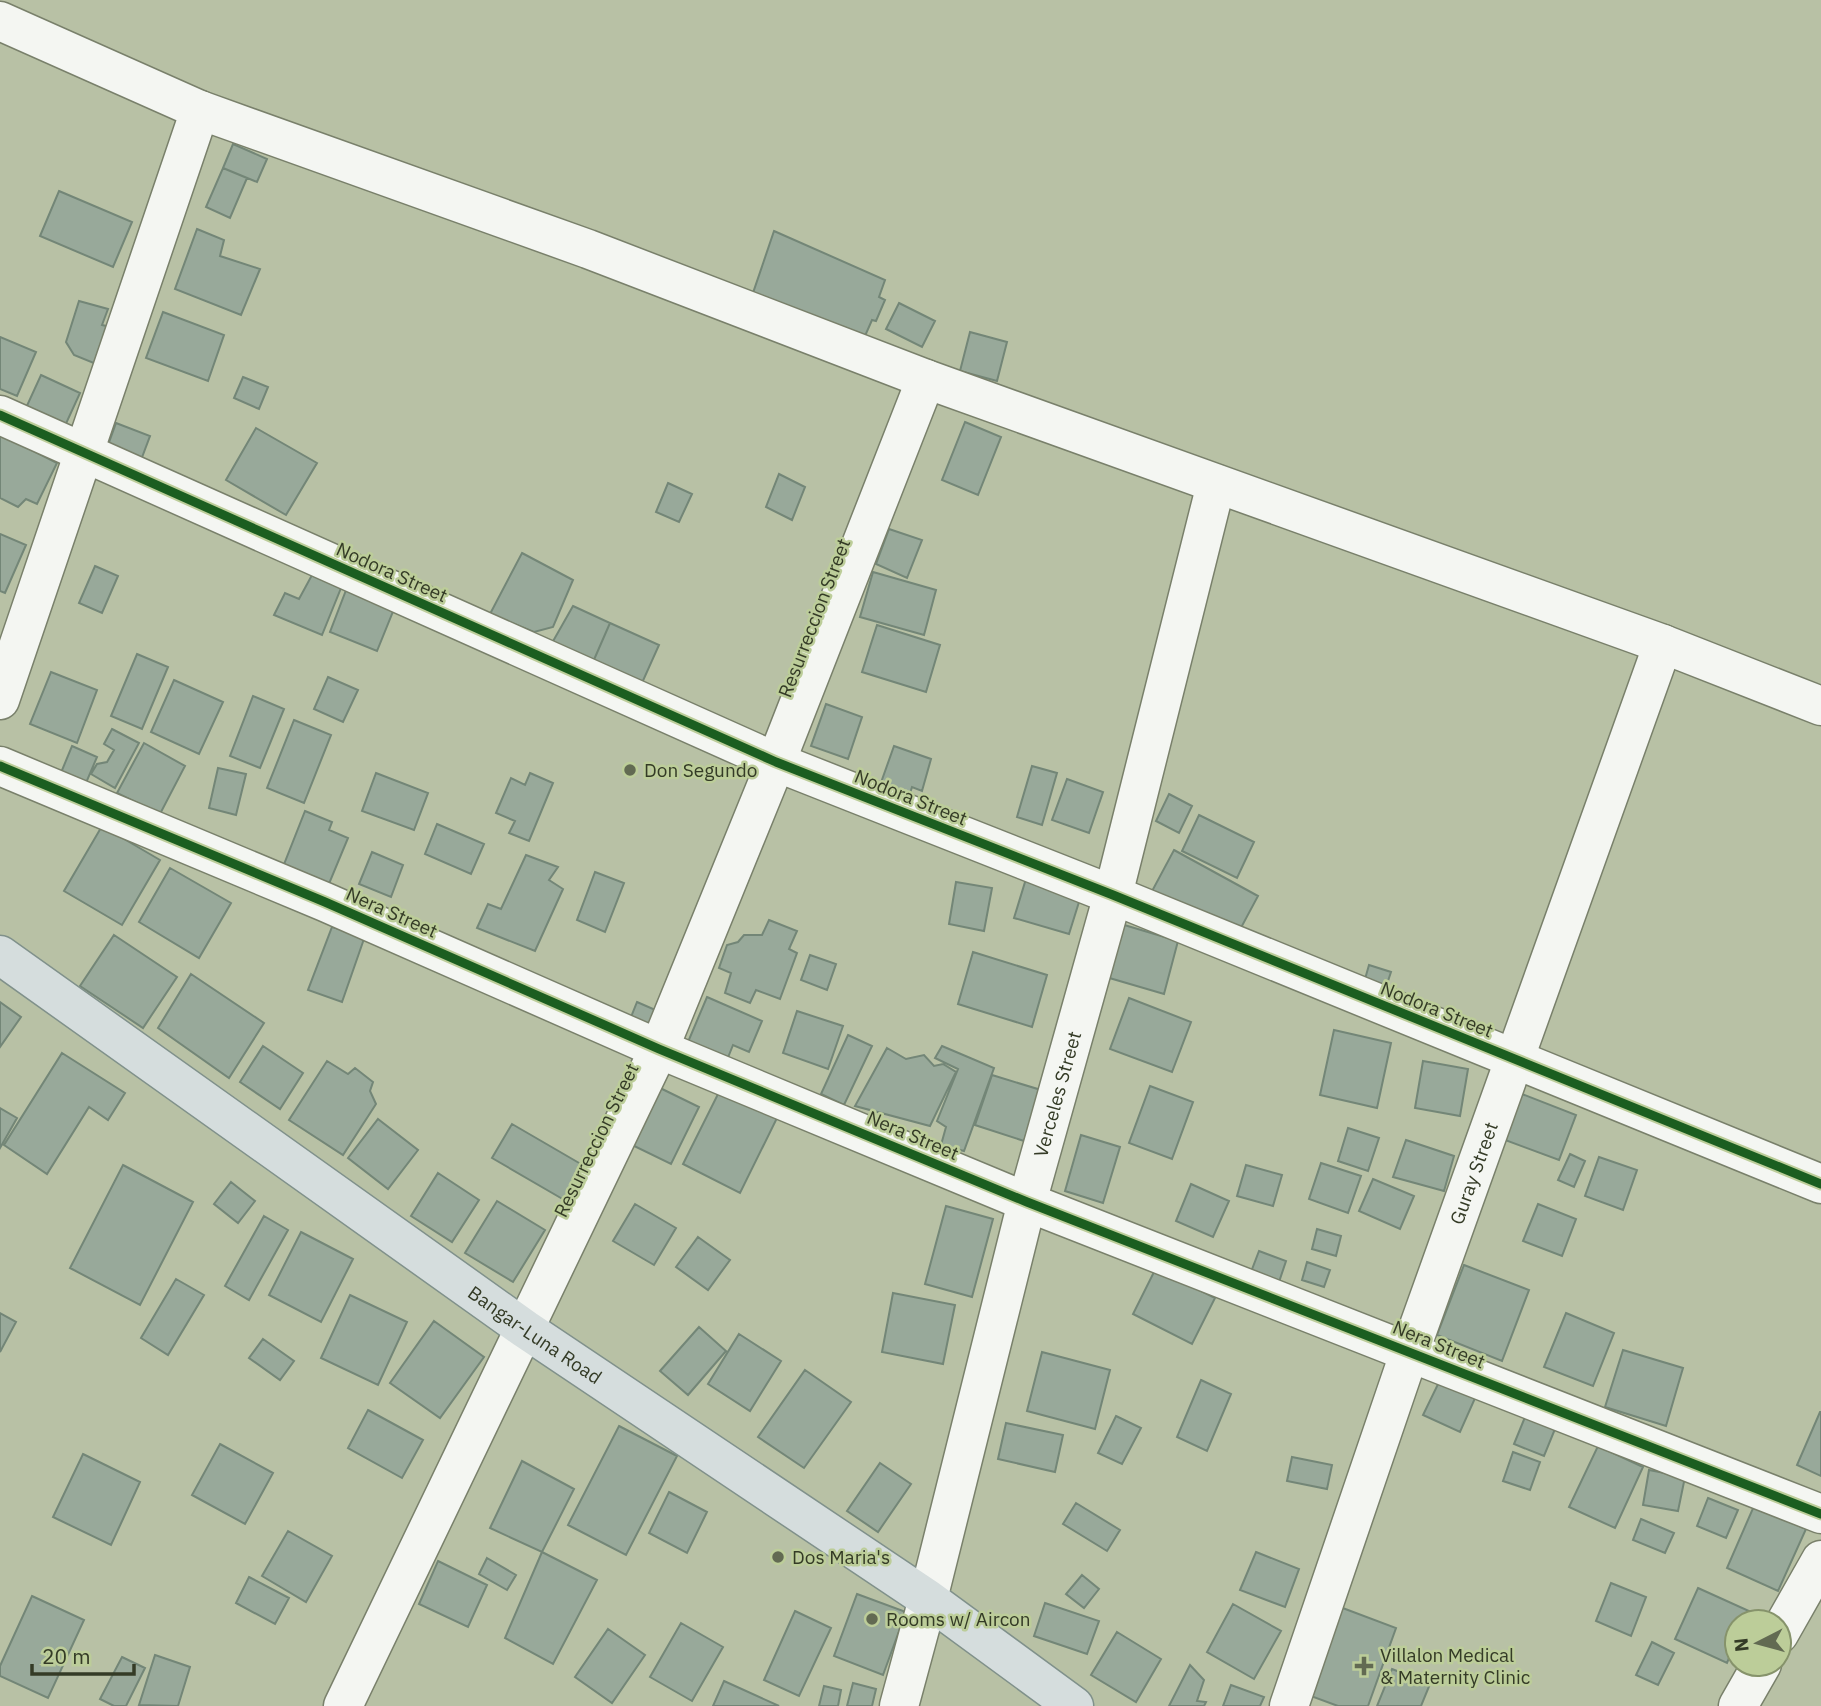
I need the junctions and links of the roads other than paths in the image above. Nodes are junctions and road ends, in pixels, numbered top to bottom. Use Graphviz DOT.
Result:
graph roads {
  1 [pos="0,21"];
  2 [pos="200,110"];
  3 [pos="926,380"];
  4 [pos="0,415"];
  5 [pos="85,455"];
  6 [pos="1216,484"];
  7 [pos="1663,644"];
  8 [pos="0,700"];
  9 [pos="1821,705"];
  10 [pos="776,762"];
  11 [pos="0,766"];
  12 [pos="1114,895"];
  13 [pos="0,955"];
  14 [pos="659,1049"];
  15 [pos="1514,1059"];
  16 [pos="1821,1184"];
  17 [pos="1027,1202"];
  18 [pos="525,1329"];
  19 [pos="1410,1351"];
  20 [pos="1821,1514"];
  21 [pos="1821,1560"];
  22 [pos="929,1599"];
  23 [pos="1793,1609"];
  24 [pos="1754,1678"];
  25 [pos="343,1706"];
  26 [pos="899,1706"];
  27 [pos="1074,1706"];
  28 [pos="1289,1706"];
  29 [pos="1738,1706"];
  1 -- 2 [label="street"];
  2 -- 3 [label="street"];
  2 -- 5 [label="street"];
  3 -- 6 [label="street"];
  3 -- 10 [label="street, Resurreccion Street"];
  4 -- 5 [label="street, Nodora Street"];
  5 -- 8 [label="street"];
  5 -- 10 [label="street, Nodora Street"];
  6 -- 7 [label="street"];
  6 -- 12 [label="street, Verceles Street"];
  7 -- 9 [label="street"];
  7 -- 15 [label="street, Guray Street"];
  10 -- 12 [label="street, Nodora Street"];
  10 -- 14 [label="street, Resurreccion Street"];
  11 -- 14 [label="street, Nera Street"];
  12 -- 15 [label="street, Nodora Street"];
  12 -- 17 [label="street, Verceles Street"];
  13 -- 18 [label="main road, Bangar-Luna Road"];
  14 -- 17 [label="street, Nera Street"];
  14 -- 18 [label="street, Resurreccion Street"];
  15 -- 16 [label="street, Nodora Street"];
  15 -- 19 [label="street, Guray Street"];
  17 -- 19 [label="street, Nera Street"];
  17 -- 22 [label="street, Verceles Street"];
  18 -- 22 [label="main road, Bangar-Luna Road"];
  18 -- 25 [label="street, Resurreccion Street"];
  19 -- 20 [label="street, Nera Street"];
  19 -- 28 [label="street, Guray Street"];
  21 -- 23 [label="street"];
  22 -- 26 [label="street, Verceles Street"];
  22 -- 27 [label="main road, Bangar-Luna Road"];
  24 -- 29 [label="street"];
}
